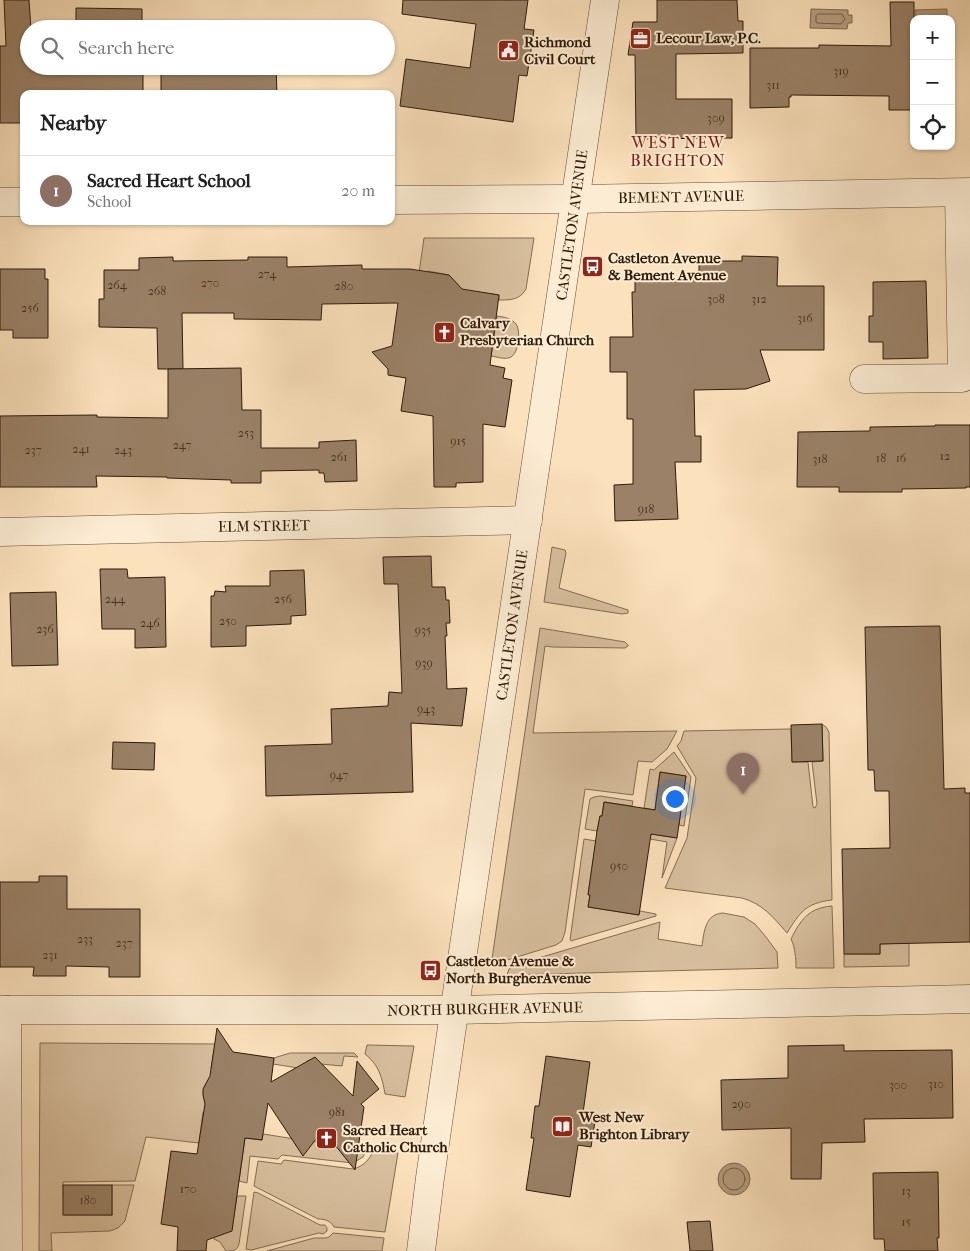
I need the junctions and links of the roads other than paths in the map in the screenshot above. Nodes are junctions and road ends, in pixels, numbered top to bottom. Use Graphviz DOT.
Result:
graph roads {
  1 [pos="605,0"];
  2 [pos="964,192"];
  3 [pos="576,199"];
  4 [pos="395,200"];
  5 [pos="0,202"];
  6 [pos="20,202"];
  7 [pos="864,379"];
  8 [pos="528,520"];
  9 [pos="0,532"];
  10 [pos="970,999"];
  11 [pos="3,1010"];
  12 [pos="455,1010"];
  13 [pos="8,1251"];
  14 [pos="421,1251"];
  1 -- 3 [label="street, CASTLETON AVENUE"];
  2 -- 3 [label="street, BEMENT AVENUE"];
  2 -- 7 [label="street"];
  3 -- 4 [label="street, BEMENT AVENUE"];
  3 -- 8 [label="street, CASTLETON AVENUE"];
  5 -- 6 [label="street"];
  8 -- 9 [label="street, ELM STREET"];
  8 -- 12 [label="street, CASTLETON AVENUE"];
  10 -- 12 [label="street, NORTH BURGHER AVENUE"];
  11 -- 12 [label="street, NORTH BURGHER AVENUE"];
  11 -- 13 [label="street"];
  12 -- 14 [label="street, CASTLETON AVENUE"];
}
